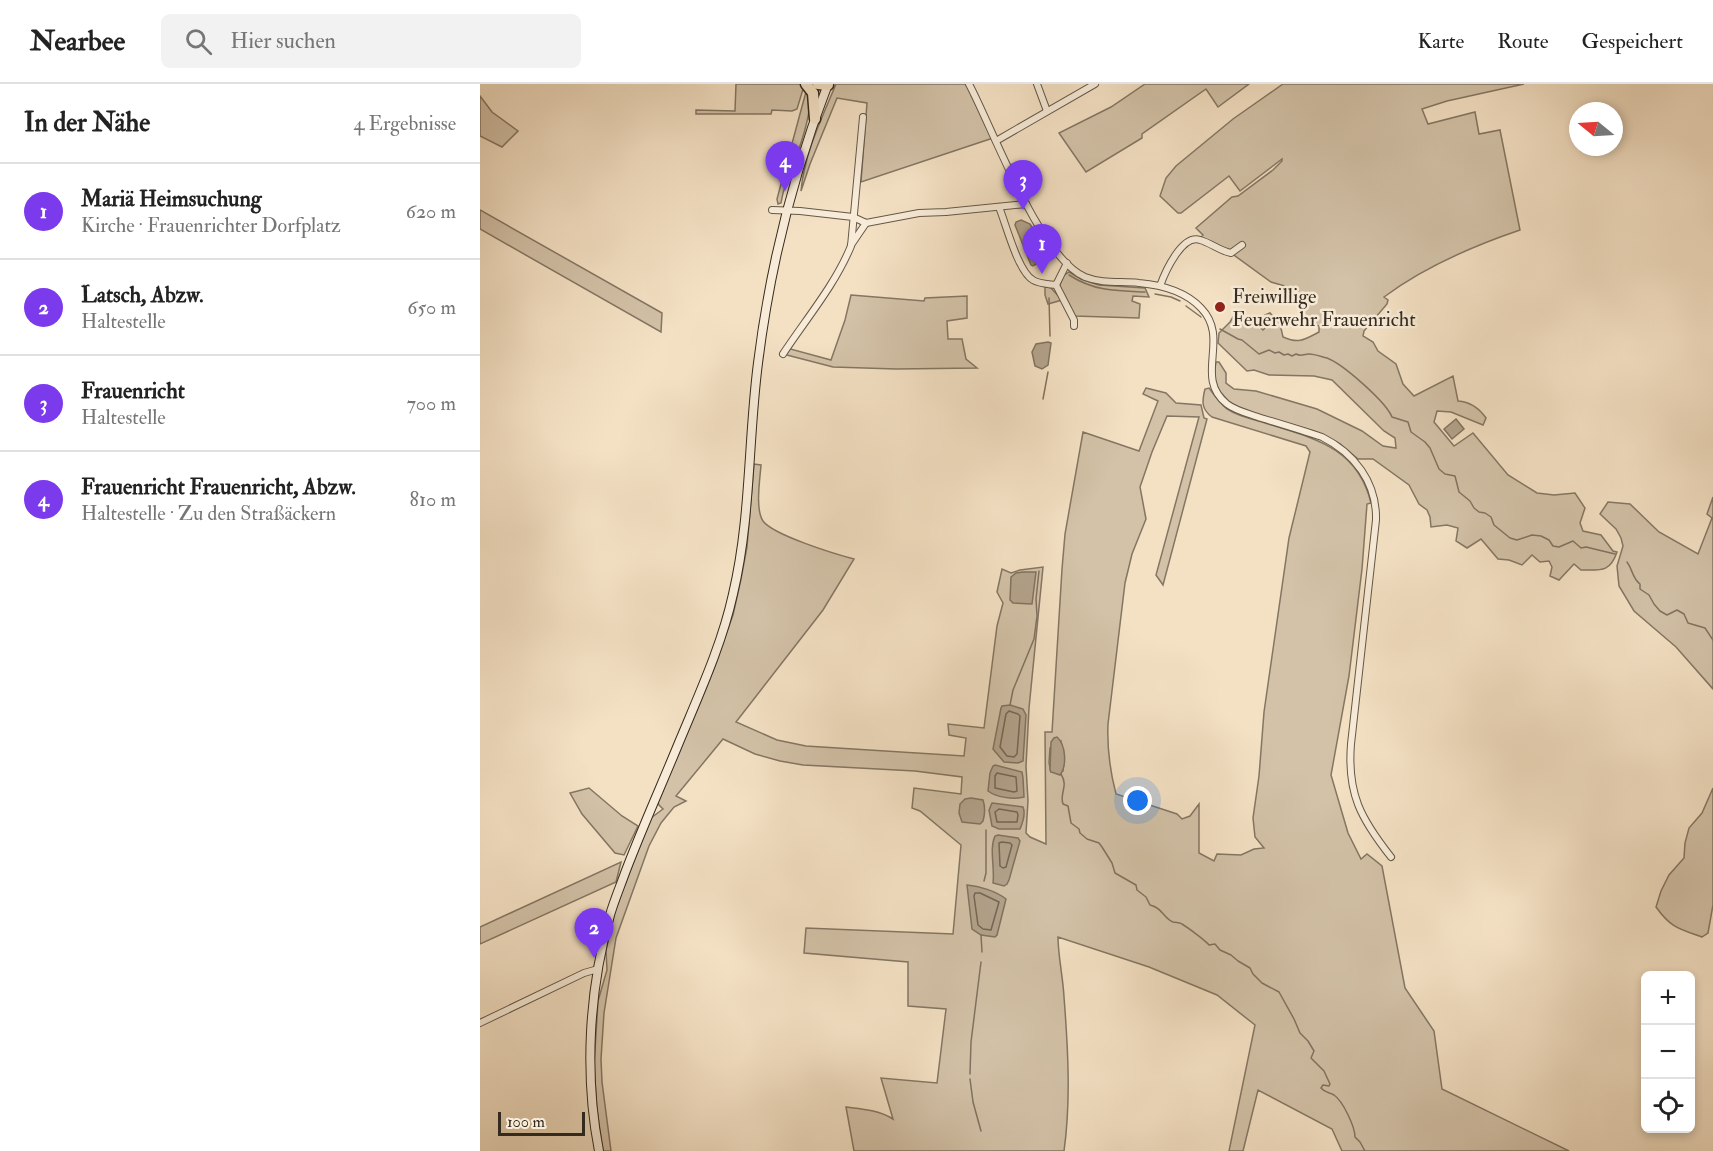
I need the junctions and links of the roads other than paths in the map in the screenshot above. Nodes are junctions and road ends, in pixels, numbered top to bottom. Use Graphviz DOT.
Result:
graph roads {
  1 [pos="806,84"];
  2 [pos="825,84"];
  3 [pos="969,84"];
  4 [pos="1037,84"];
  5 [pos="1095,84"];
  6 [pos="1047,111"];
  7 [pos="863,117"];
  8 [pos="815,119"];
  9 [pos="996,141"];
  10 [pos="1026,204"];
  11 [pos="999,207"];
  12 [pos="772,210"];
  13 [pos="786,210"];
  14 [pos="854,216"];
  15 [pos="866,223"];
  16 [pos="1242,245"];
  17 [pos="850,246"];
  18 [pos="1067,263"];
  19 [pos="1056,285"];
  20 [pos="1160,286"];
  21 [pos="1074,326"];
  22 [pos="783,354"];
  23 [pos="1391,857"];
  24 [pos="598,969"];
  25 [pos="480,1023"];
  26 [pos="599,1151"];
  1 -- 8 [label="highway"];
  2 -- 8 [label="main road"];
  3 -- 9 [label="street"];
  4 -- 6 [label="street"];
  5 -- 6 [label="street"];
  6 -- 9 [label="street"];
  7 -- 14 [label="street"];
  8 -- 13 [label="main road"];
  9 -- 10 [label="street"];
  10 -- 11 [label="street"];
  10 -- 18 [label="street"];
  11 -- 15 [label="street"];
  11 -- 19 [label="street"];
  12 -- 13 [label="street"];
  13 -- 14 [label="street"];
  13 -- 24 [label="main road"];
  14 -- 15 [label="street"];
  14 -- 17 [label="street"];
  15 -- 17 [label="street"];
  16 -- 20 [label="street"];
  17 -- 22 [label="street"];
  18 -- 19 [label="street"];
  18 -- 20 [label="street"];
  19 -- 21 [label="street"];
  20 -- 23 [label="street"];
  24 -- 25 [label="street"];
  24 -- 26 [label="main road"];
}
